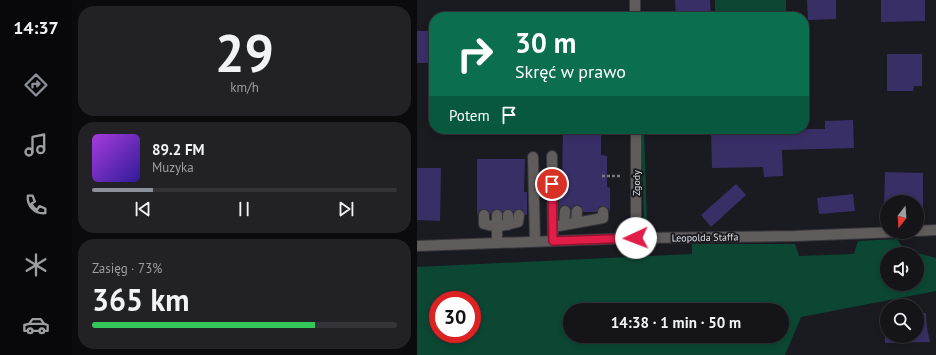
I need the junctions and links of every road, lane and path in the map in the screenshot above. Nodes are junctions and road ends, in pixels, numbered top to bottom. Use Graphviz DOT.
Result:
graph roads {
  1 [pos="635,0"];
  2 [pos="635,12"];
  3 [pos="636,134"];
  4 [pos="533,156"];
  5 [pos="552,156"];
  6 [pos="565,211"];
  7 [pos="577,212"];
  8 [pos="603,212"];
  9 [pos="484,215"];
  10 [pos="497,215"];
  11 [pos="512,218"];
  12 [pos="576,223"];
  13 [pos="564,225"];
  14 [pos="497,227"];
  15 [pos="553,227"];
  16 [pos="936,230"];
  17 [pos="924,231"];
  18 [pos="880,233"];
  19 [pos="636,238"];
  20 [pos="535,241"];
  21 [pos="553,241"];
  22 [pos="497,242"];
  23 [pos="417,246"];
  1 -- 2 [label="street"];
  3 -- 19 [label="street, Zgody"];
  4 -- 20 [label="street"];
  5 -- 15 [label="street"];
  6 -- 13 [label="street"];
  7 -- 12 [label="street"];
  8 -- 12 [label="street"];
  9 -- 14 [label="street"];
  10 -- 14 [label="street"];
  11 -- 14 [label="street"];
  12 -- 13 [label="street"];
  13 -- 15 [label="street"];
  14 -- 22 [label="street"];
  15 -- 21 [label="street"];
  16 -- 17 [label="street"];
  18 -- 19 [label="street, Leopolda Staffa"];
  19 -- 21 [label="street, Leopolda Staffa"];
  20 -- 21 [label="street, Leopolda Staffa"];
  20 -- 22 [label="street, Leopolda Staffa"];
  22 -- 23 [label="street, Leopolda Staffa"];
}
